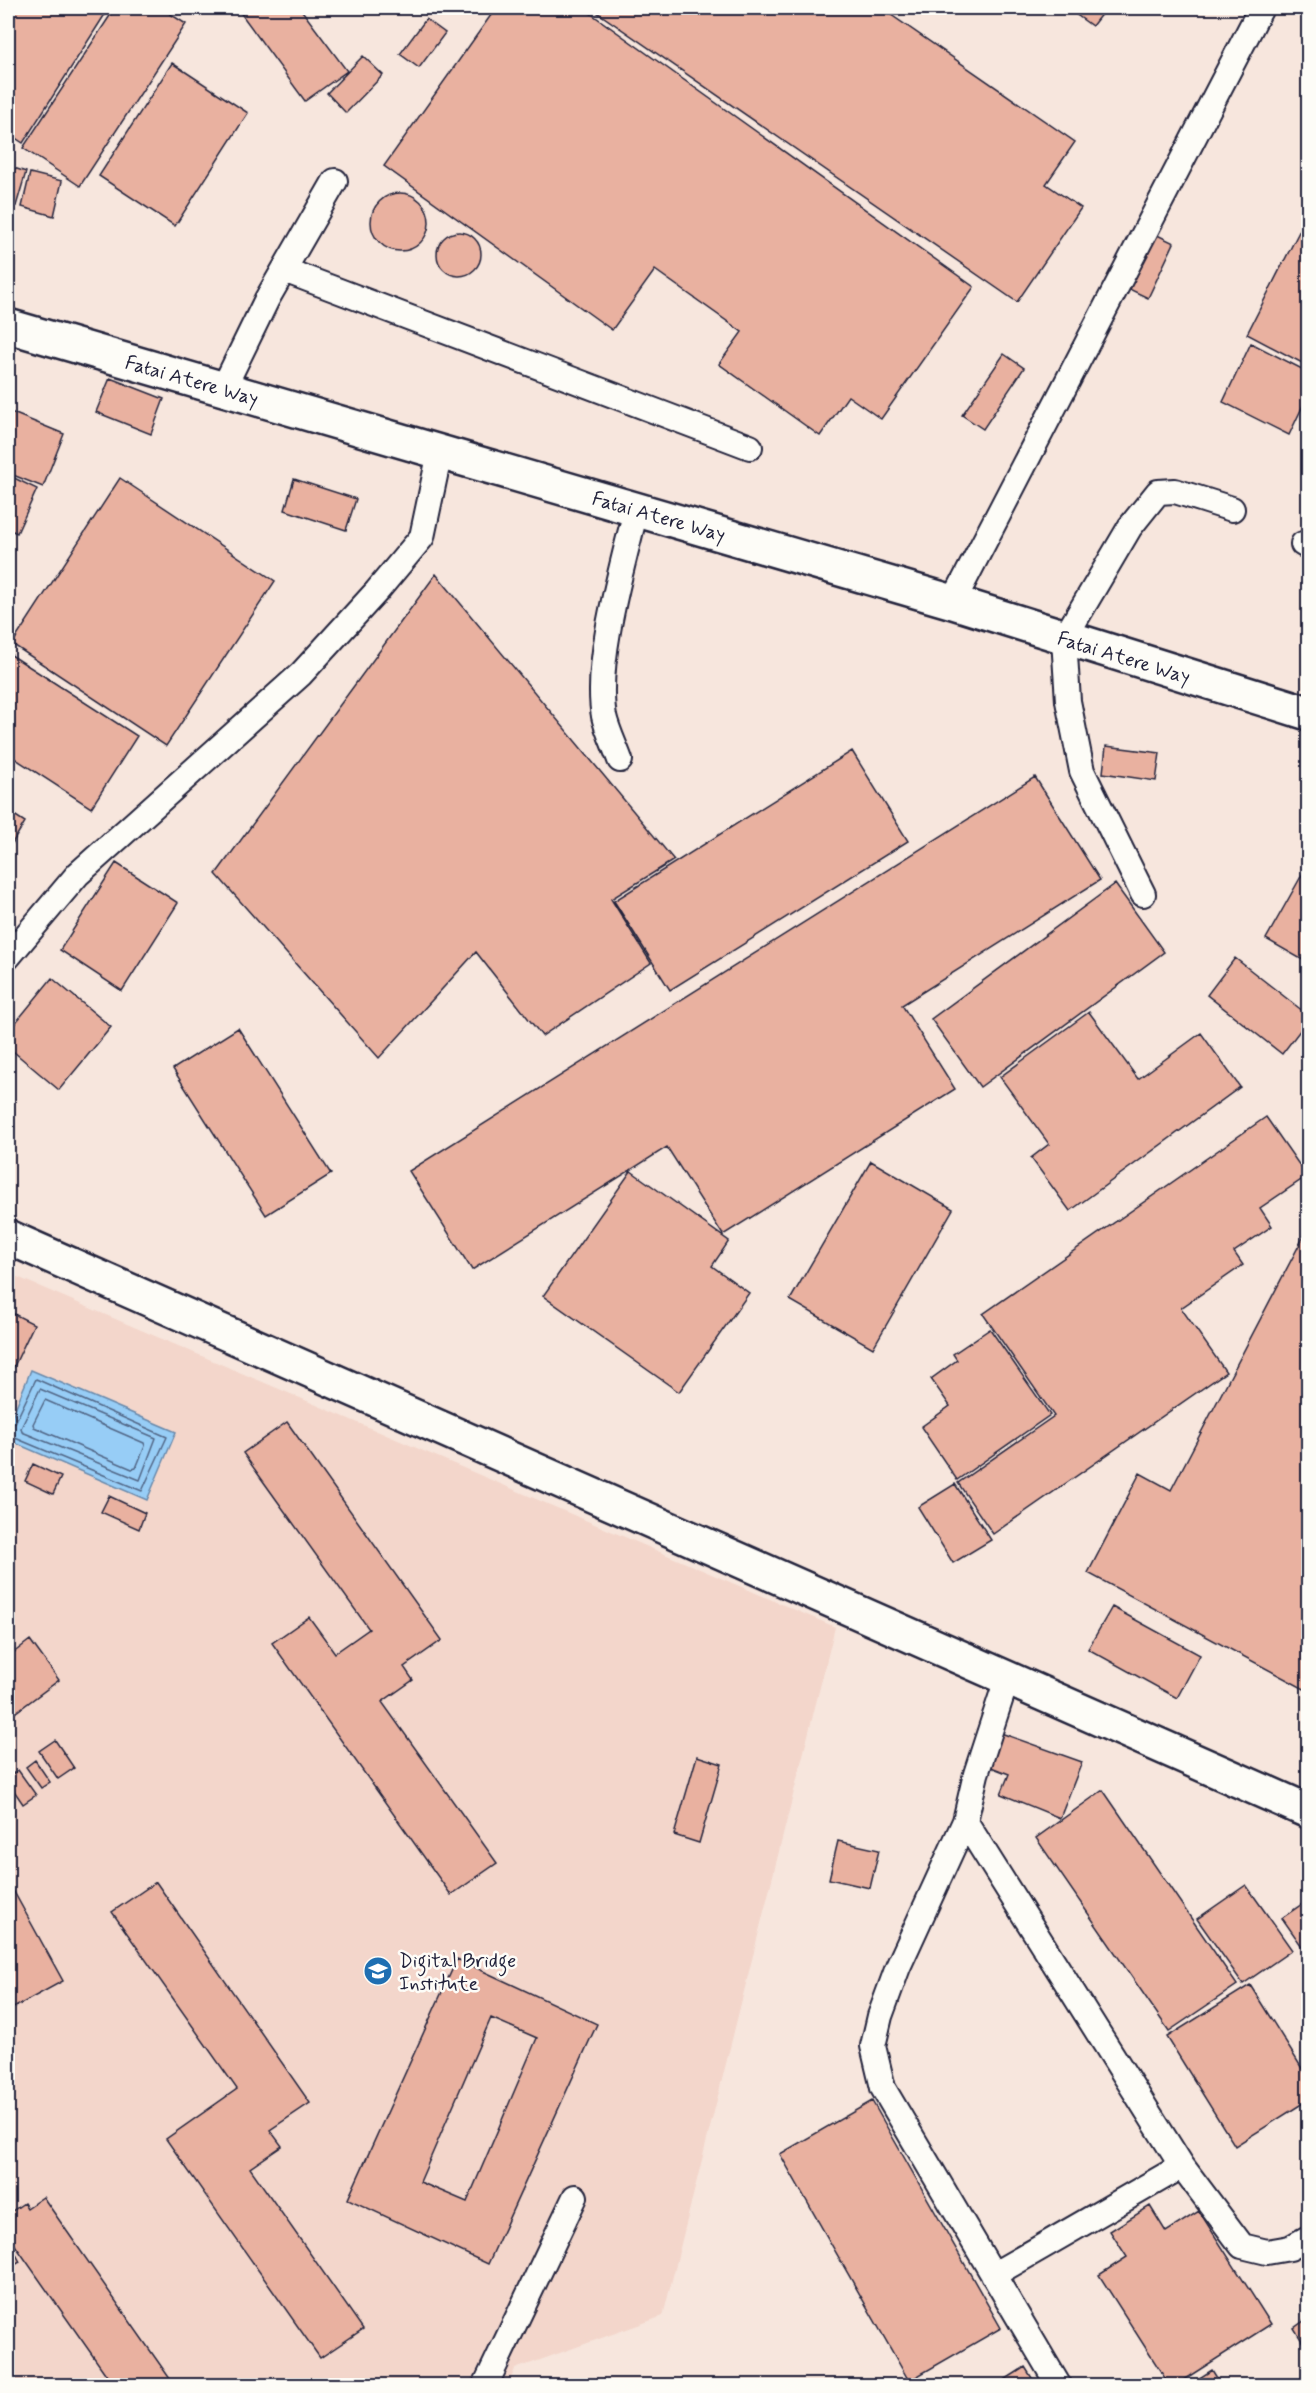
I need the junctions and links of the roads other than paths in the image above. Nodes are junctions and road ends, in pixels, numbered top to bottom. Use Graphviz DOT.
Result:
graph roads {
  1 [pos="1261,8"];
  2 [pos="335,182"];
  3 [pos="284,270"];
  4 [pos="8,326"];
  5 [pos="223,389"];
  6 [pos="750,447"];
  7 [pos="440,452"];
  8 [pos="1232,509"];
  9 [pos="636,510"];
  10 [pos="952,602"];
  11 [pos="1064,639"];
  12 [pos="1308,712"];
  13 [pos="620,760"];
  14 [pos="1143,894"];
  15 [pos="8,957"];
  16 [pos="8,1237"];
  17 [pos="1007,1679"];
  18 [pos="1308,1811"];
  19 [pos="965,1821"];
  20 [pos="1182,2166"];
  21 [pos="575,2197"];
  22 [pos="1308,2238"];
  23 [pos="993,2274"];
  24 [pos="485,2385"];
  25 [pos="1059,2385"];
  1 -- 10 [label="lane"];
  2 -- 3 [label="lane"];
  3 -- 5 [label="lane"];
  3 -- 6 [label="lane"];
  4 -- 5 [label="street, Fatai Atere Way"];
  5 -- 7 [label="street, Fatai Atere Way"];
  7 -- 9 [label="street, Fatai Atere Way"];
  7 -- 15 [label="lane"];
  8 -- 11 [label="lane"];
  9 -- 10 [label="street, Fatai Atere Way"];
  9 -- 13 [label="lane"];
  10 -- 11 [label="street, Fatai Atere Way"];
  11 -- 12 [label="street, Fatai Atere Way"];
  11 -- 14 [label="lane"];
  16 -- 17 [label="street"];
  17 -- 18 [label="street"];
  17 -- 19 [label="lane"];
  19 -- 20 [label="lane"];
  19 -- 23 [label="lane"];
  20 -- 22 [label="lane"];
  20 -- 23 [label="lane"];
  21 -- 24 [label="lane"];
  23 -- 25 [label="lane"];
}
